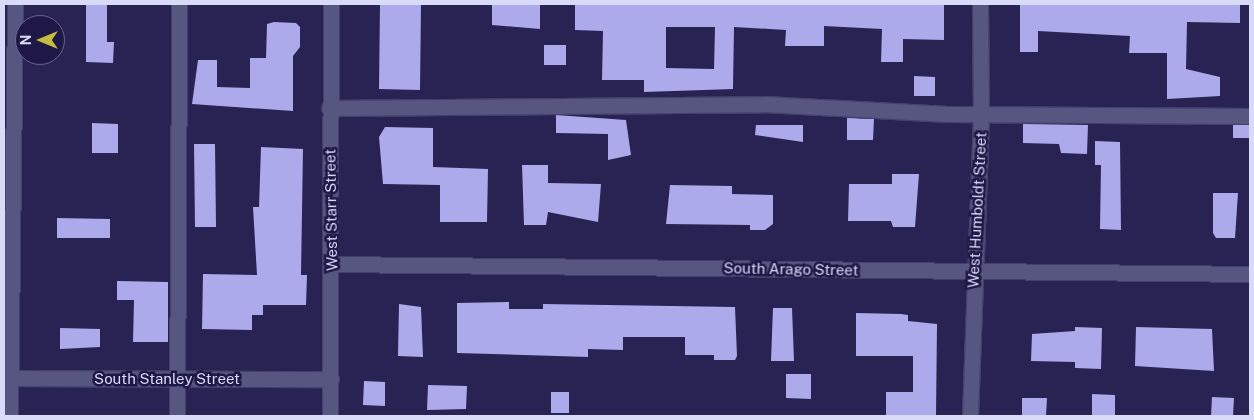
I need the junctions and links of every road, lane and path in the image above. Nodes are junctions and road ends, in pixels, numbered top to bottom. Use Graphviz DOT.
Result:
graph roads {
  1 [pos="15,4"];
  2 [pos="179,4"];
  3 [pos="331,4"];
  4 [pos="980,4"];
  5 [pos="329,108"];
  6 [pos="981,114"];
  7 [pos="1250,116"];
  8 [pos="332,264"];
  9 [pos="974,271"];
  10 [pos="1250,274"];
  11 [pos="7,379"];
  12 [pos="177,379"];
  13 [pos="331,379"];
  14 [pos="10,416"];
  15 [pos="177,416"];
  16 [pos="330,416"];
  17 [pos="970,416"];
  1 -- 11 [label="street"];
  2 -- 12 [label="street"];
  3 -- 5 [label="street, West Starr Street"];
  4 -- 6 [label="street, West Humboldt Street"];
  5 -- 6 [label="street"];
  5 -- 8 [label="street, West Starr Street"];
  6 -- 7 [label="street"];
  6 -- 9 [label="street, West Humboldt Street"];
  8 -- 9 [label="street, South Arago Street"];
  8 -- 13 [label="street, West Starr Street"];
  9 -- 10 [label="street, South Arago Street"];
  9 -- 17 [label="street, West Humboldt Street"];
  11 -- 12 [label="street, South Stanley Street"];
  11 -- 14 [label="street"];
  12 -- 13 [label="street, South Stanley Street"];
  12 -- 15 [label="street"];
  13 -- 16 [label="street, West Starr Street"];
}
